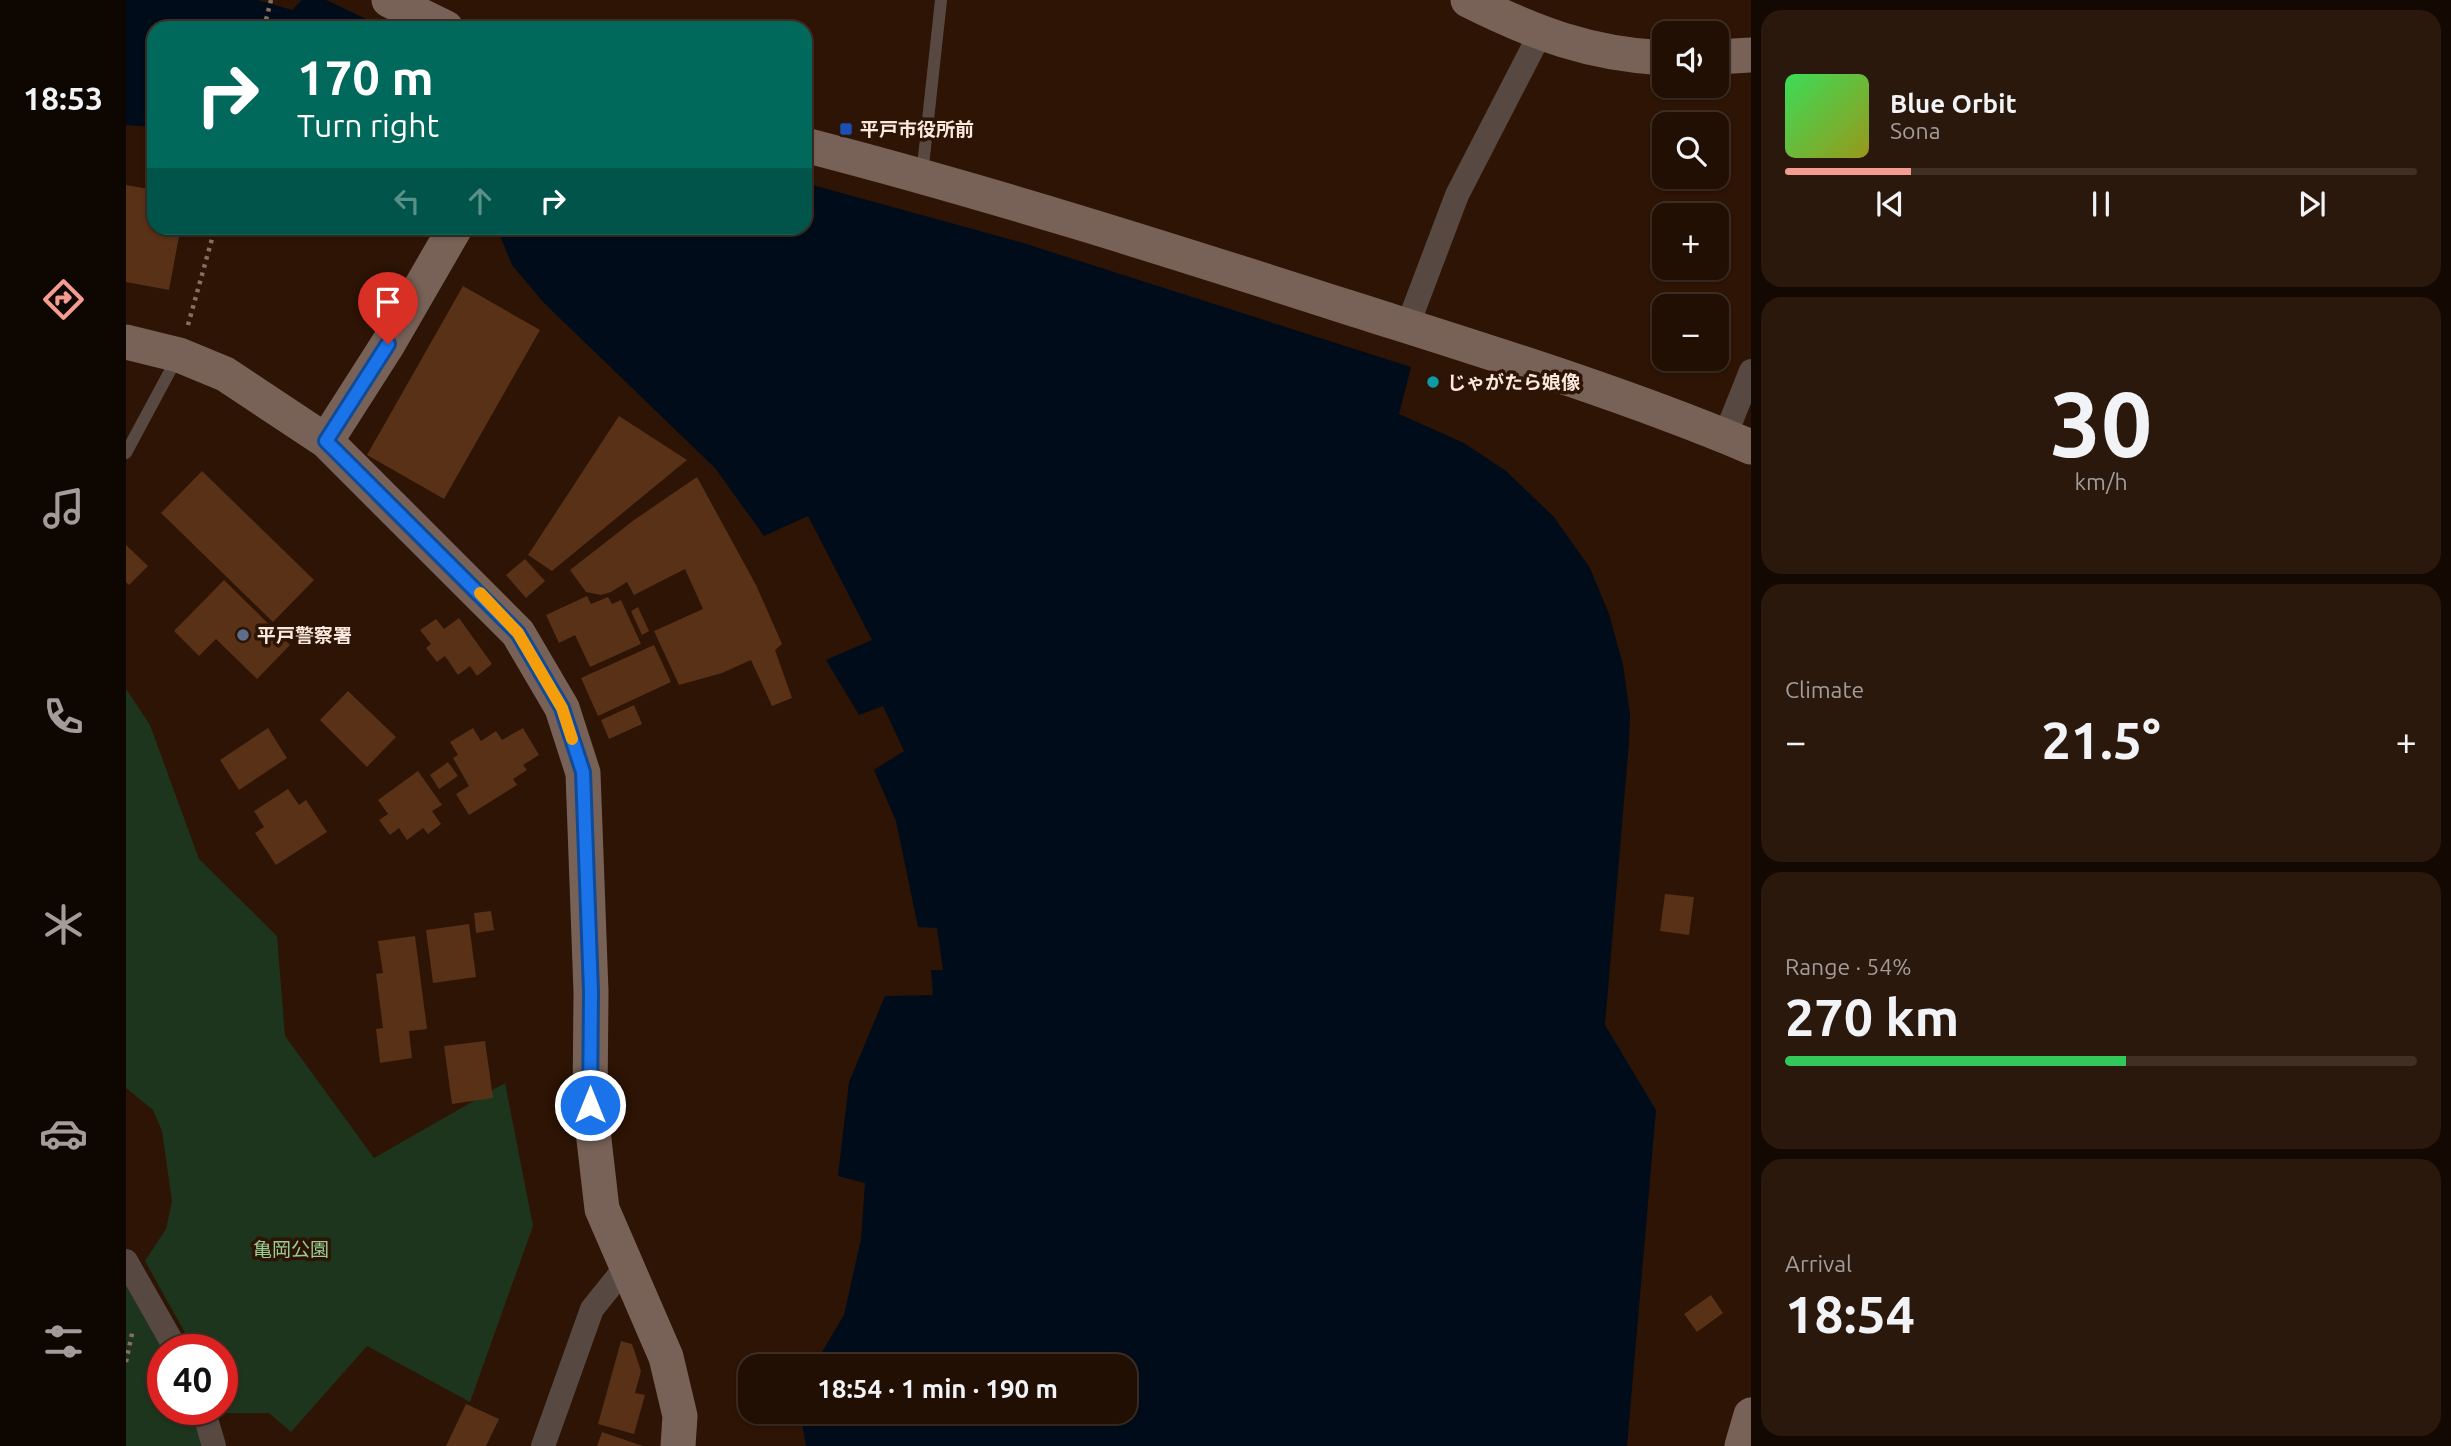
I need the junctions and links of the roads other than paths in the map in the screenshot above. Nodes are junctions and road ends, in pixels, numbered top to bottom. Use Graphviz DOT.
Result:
graph roads {
  1 [pos="389,0"];
  2 [pos="941,0"];
  3 [pos="1468,0"];
  4 [pos="432,21"];
  5 [pos="1541,34"];
  6 [pos="1751,55"];
  7 [pos="1729,56"];
  8 [pos="1652,57"];
  9 [pos="812,147"];
  10 [pos="922,175"];
  11 [pos="450,235"];
  12 [pos="1408,327"];
  13 [pos="126,342"];
  14 [pos="179,355"];
  15 [pos="1751,371"];
  16 [pos="326,441"];
  17 [pos="1738,442"];
  18 [pos="126,453"];
  19 [pos="126,1261"];
  20 [pos="625,1268"];
  21 [pos="167,1334"];
  22 [pos="1751,1415"];
  23 [pos="208,1425"];
  24 [pos="214,1446"];
  25 [pos="543,1446"];
  26 [pos="678,1446"];
  27 [pos="1742,1446"];
  1 -- 4 [label="street"];
  2 -- 10 [label="lane"];
  3 -- 5 [label="street"];
  5 -- 8 [label="street"];
  5 -- 12 [label="street"];
  6 -- 7 [label="street"];
  9 -- 10 [label="street"];
  10 -- 12 [label="street"];
  11 -- 16 [label="street"];
  12 -- 17 [label="street"];
  13 -- 14 [label="street"];
  14 -- 16 [label="street"];
  14 -- 18 [label="lane"];
  15 -- 17 [label="street"];
  16 -- 20 [label="street"];
  19 -- 21 [label="street"];
  20 -- 25 [label="street"];
  20 -- 26 [label="street"];
  22 -- 27 [label="street"];
  23 -- 24 [label="street"];
}
